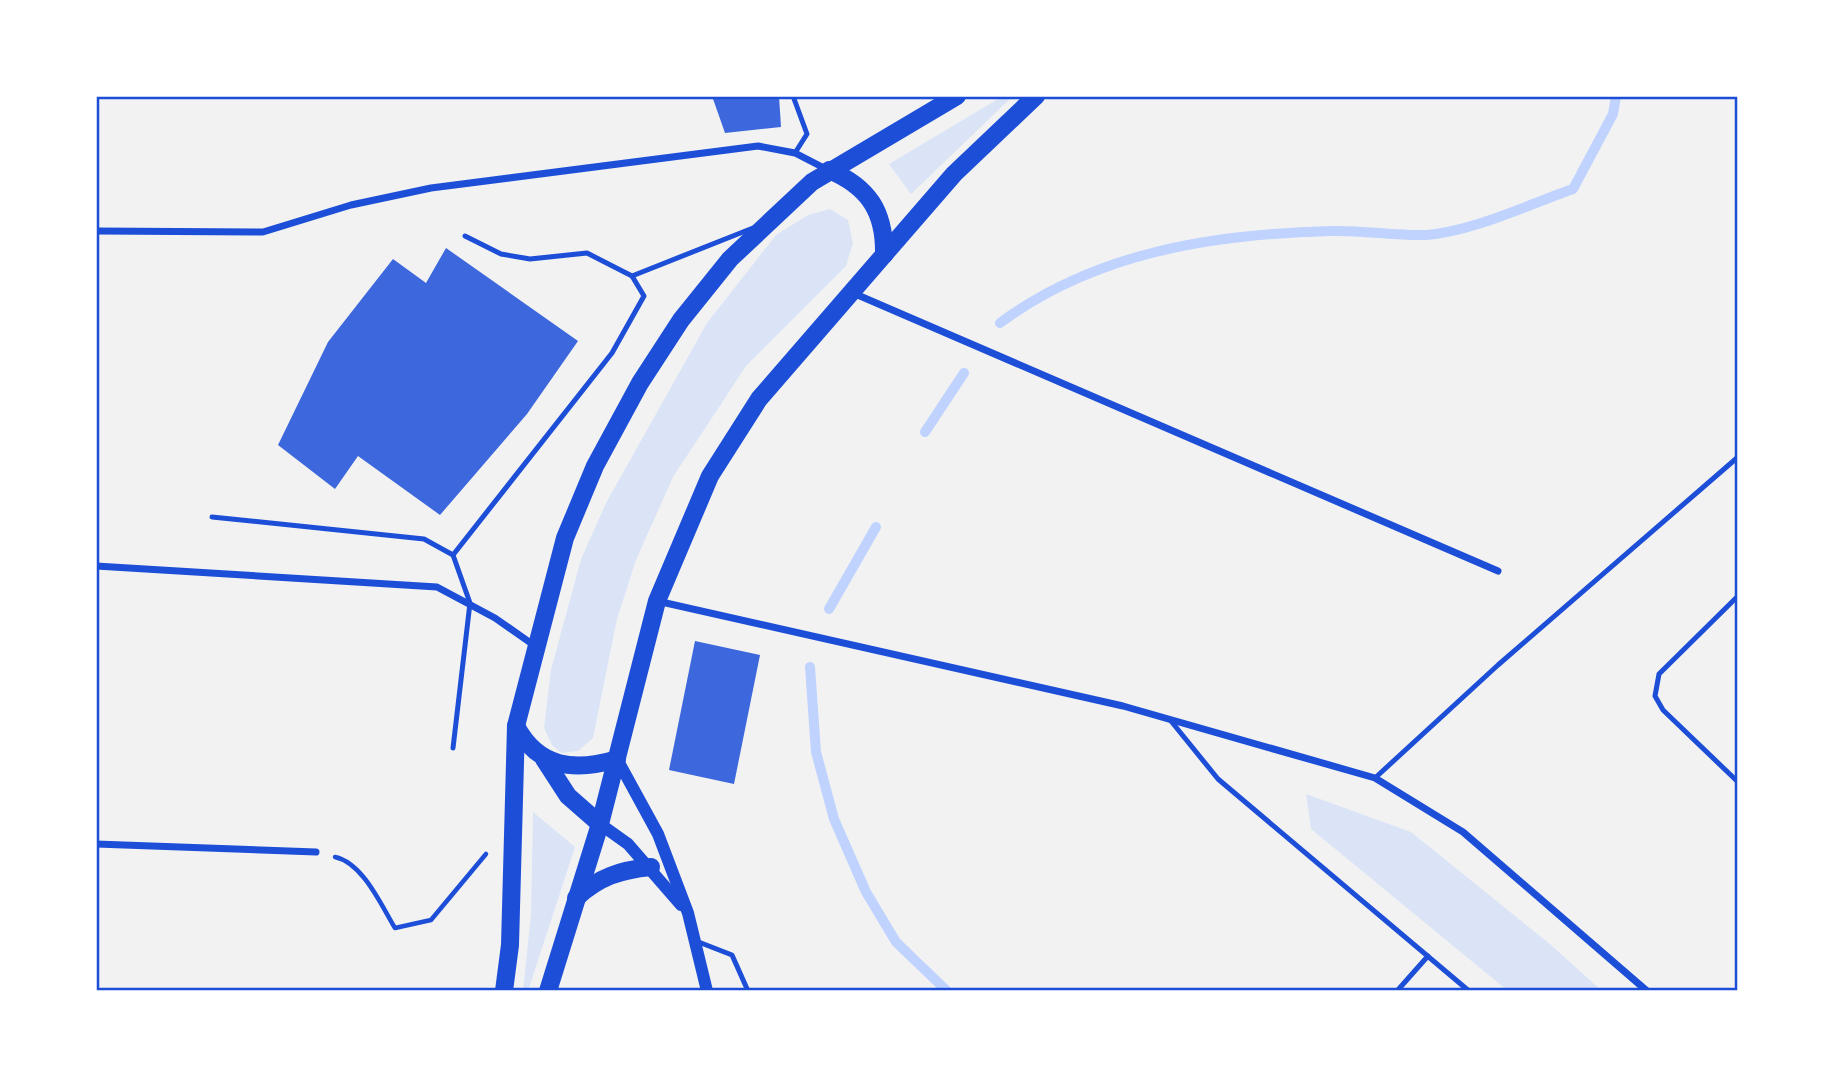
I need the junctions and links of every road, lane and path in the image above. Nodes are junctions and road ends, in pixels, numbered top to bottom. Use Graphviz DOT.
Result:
graph roads {
  1 [pos="793,96"];
  2 [pos="957,96"];
  3 [pos="1036,96"];
  4 [pos="795,153"];
  5 [pos="829,170"];
  6 [pos="770,221"];
  7 [pos="96,232"];
  8 [pos="465,236"];
  9 [pos="884,255"];
  10 [pos="632,276"];
  11 [pos="853,293"];
  12 [pos="1738,457"];
  13 [pos="212,517"];
  14 [pos="453,555"];
  15 [pos="96,566"];
  16 [pos="1498,571"];
  17 [pos="1738,596"];
  18 [pos="657,601"];
  19 [pos="470,603"];
  20 [pos="535,646"];
  21 [pos="1170,719"];
  22 [pos="516,726"];
  23 [pos="453,748"];
  24 [pos="544,759"];
  25 [pos="617,759"];
  26 [pos="1375,778"];
  27 [pos="1738,782"];
  28 [pos="514,821"];
  29 [pos="600,824"];
  30 [pos="96,844"];
  31 [pos="316,852"];
  32 [pos="651,867"];
  33 [pos="576,898"];
  34 [pos="688,913"];
  35 [pos="694,940"];
  36 [pos="1428,956"];
  37 [pos="504,991"];
  38 [pos="548,991"];
  39 [pos="707,991"];
  40 [pos="748,991"];
  41 [pos="1397,991"];
  42 [pos="1469,991"];
  43 [pos="1647,991"];
  1 -- 4 [label="lane"];
  2 -- 5 [label="main road"];
  3 -- 9 [label="main road"];
  4 -- 5 [label="street"];
  4 -- 7 [label="street"];
  5 -- 6 [label="main road"];
  5 -- 9 [label="main road"];
  6 -- 10 [label="lane"];
  6 -- 20 [label="main road"];
  8 -- 10 [label="lane"];
  9 -- 11 [label="main road"];
  10 -- 14 [label="lane"];
  11 -- 16 [label="street"];
  11 -- 18 [label="main road"];
  12 -- 26 [label="lane"];
  13 -- 14 [label="lane"];
  14 -- 19 [label="lane"];
  15 -- 19 [label="street"];
  17 -- 27 [label="lane"];
  18 -- 21 [label="street"];
  18 -- 25 [label="main road"];
  19 -- 20 [label="street"];
  19 -- 23 [label="lane"];
  20 -- 22 [label="main road"];
  21 -- 26 [label="street"];
  21 -- 36 [label="lane"];
  22 -- 24 [label="main road"];
  22 -- 28 [label="main road"];
  24 -- 25 [label="main road"];
  24 -- 29 [label="main road"];
  25 -- 29 [label="main road"];
  25 -- 34 [label="street"];
  26 -- 43 [label="street"];
  28 -- 31 [label="path"];
  28 -- 37 [label="main road"];
  29 -- 32 [label="street"];
  29 -- 33 [label="main road"];
  30 -- 31 [label="street"];
  32 -- 33 [label="main road"];
  32 -- 34 [label="street"];
  33 -- 38 [label="main road"];
  34 -- 35 [label="street"];
  35 -- 39 [label="street"];
  35 -- 40 [label="lane"];
  36 -- 41 [label="lane"];
  36 -- 42 [label="lane"];
}
